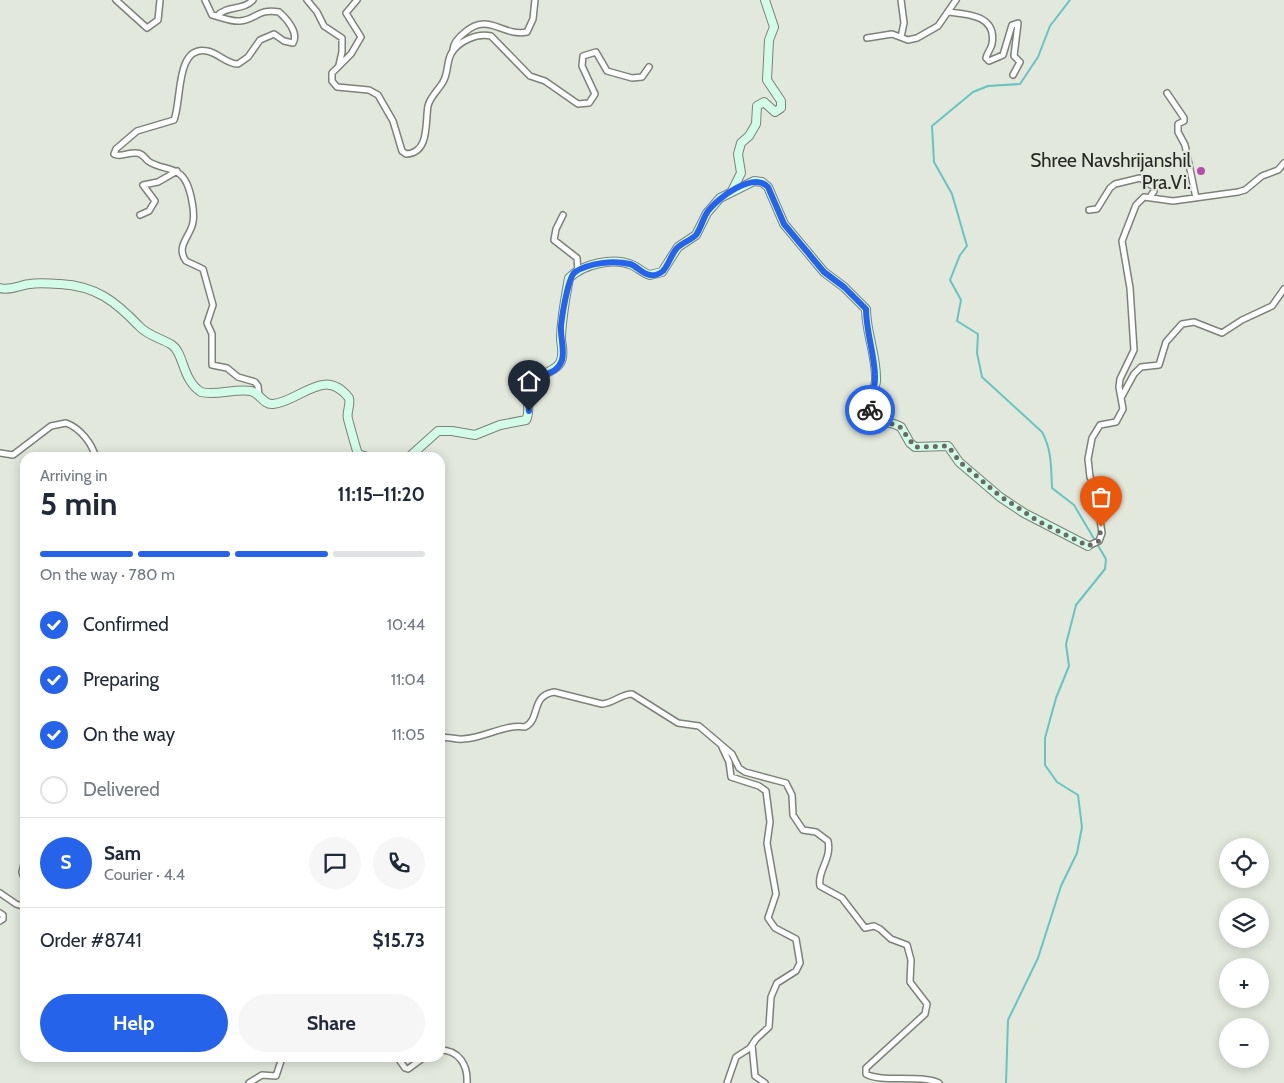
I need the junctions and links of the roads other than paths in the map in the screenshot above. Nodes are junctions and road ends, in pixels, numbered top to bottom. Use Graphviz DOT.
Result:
graph roads {
  1 [pos="116,0"];
  2 [pos="160,0"];
  3 [pos="205,0"];
  4 [pos="253,0"];
  5 [pos="307,0"];
  6 [pos="357,0"];
  7 [pos="535,0"];
  8 [pos="765,0"];
  9 [pos="901,0"];
  10 [pos="956,0"];
  11 [pos="949,12"];
  12 [pos="217,16"];
  13 [pos="901,37"];
  14 [pos="867,38"];
  15 [pos="453,52"];
  16 [pos="339,66"];
  17 [pos="649,67"];
  18 [pos="1013,75"];
  19 [pos="1167,93"];
  20 [pos="1284,163"];
  21 [pos="177,171"];
  22 [pos="732,190"];
  23 [pos="1150,197"];
  24 [pos="1196,198"];
  25 [pos="1089,210"];
  26 [pos="140,214"];
  27 [pos="563,215"];
  28 [pos="578,271"];
  29 [pos="0,288"];
  30 [pos="1284,289"];
  31 [pos="1122,396"];
  32 [pos="260,397"];
  33 [pos="94,452"];
  34 [pos="356,452"];
  35 [pos="415,452"];
  36 [pos="0,453"];
  37 [pos="1088,546"];
  38 [pos="445,737"];
  39 [pos="721,746"];
  40 [pos="0,894"];
  41 [pos="0,900"];
  42 [pos="10,900"];
  43 [pos="20,905"];
  44 [pos="0,913"];
  45 [pos="0,921"];
  46 [pos="752,1045"];
  47 [pos="445,1050"];
  48 [pos="281,1062"];
  49 [pos="401,1062"];
  50 [pos="418,1062"];
  51 [pos="249,1083"];
  52 [pos="467,1083"];
  53 [pos="727,1083"];
  54 [pos="764,1083"];
  55 [pos="939,1083"];
  1 -- 2 [label="street"];
  3 -- 12 [label="street"];
  4 -- 12 [label="street"];
  5 -- 16 [label="street"];
  6 -- 16 [label="street"];
  7 -- 15 [label="street"];
  8 -- 22 [label="street"];
  9 -- 13 [label="street"];
  10 -- 11 [label="street"];
  11 -- 13 [label="street"];
  11 -- 18 [label="street"];
  12 -- 21 [label="street"];
  13 -- 14 [label="street"];
  15 -- 16 [label="street"];
  15 -- 17 [label="street"];
  19 -- 24 [label="street"];
  20 -- 24 [label="street"];
  21 -- 26 [label="street"];
  21 -- 32 [label="street"];
  22 -- 28 [label="street"];
  22 -- 37 [label="street"];
  23 -- 24 [label="street"];
  23 -- 25 [label="street"];
  23 -- 31 [label="street"];
  27 -- 28 [label="street"];
  28 -- 35 [label="street"];
  29 -- 32 [label="street"];
  30 -- 31 [label="street"];
  31 -- 37 [label="street"];
  32 -- 34 [label="street"];
  33 -- 36 [label="street"];
  38 -- 39 [label="street"];
  39 -- 46 [label="street"];
  39 -- 55 [label="street"];
  40 -- 42 [label="street"];
  41 -- 42 [label="street"];
  42 -- 43 [label="street"];
  44 -- 45 [label="street"];
  46 -- 53 [label="street"];
  46 -- 54 [label="street"];
  47 -- 52 [label="street"];
  48 -- 51 [label="street"];
  49 -- 50 [label="street"];
}
